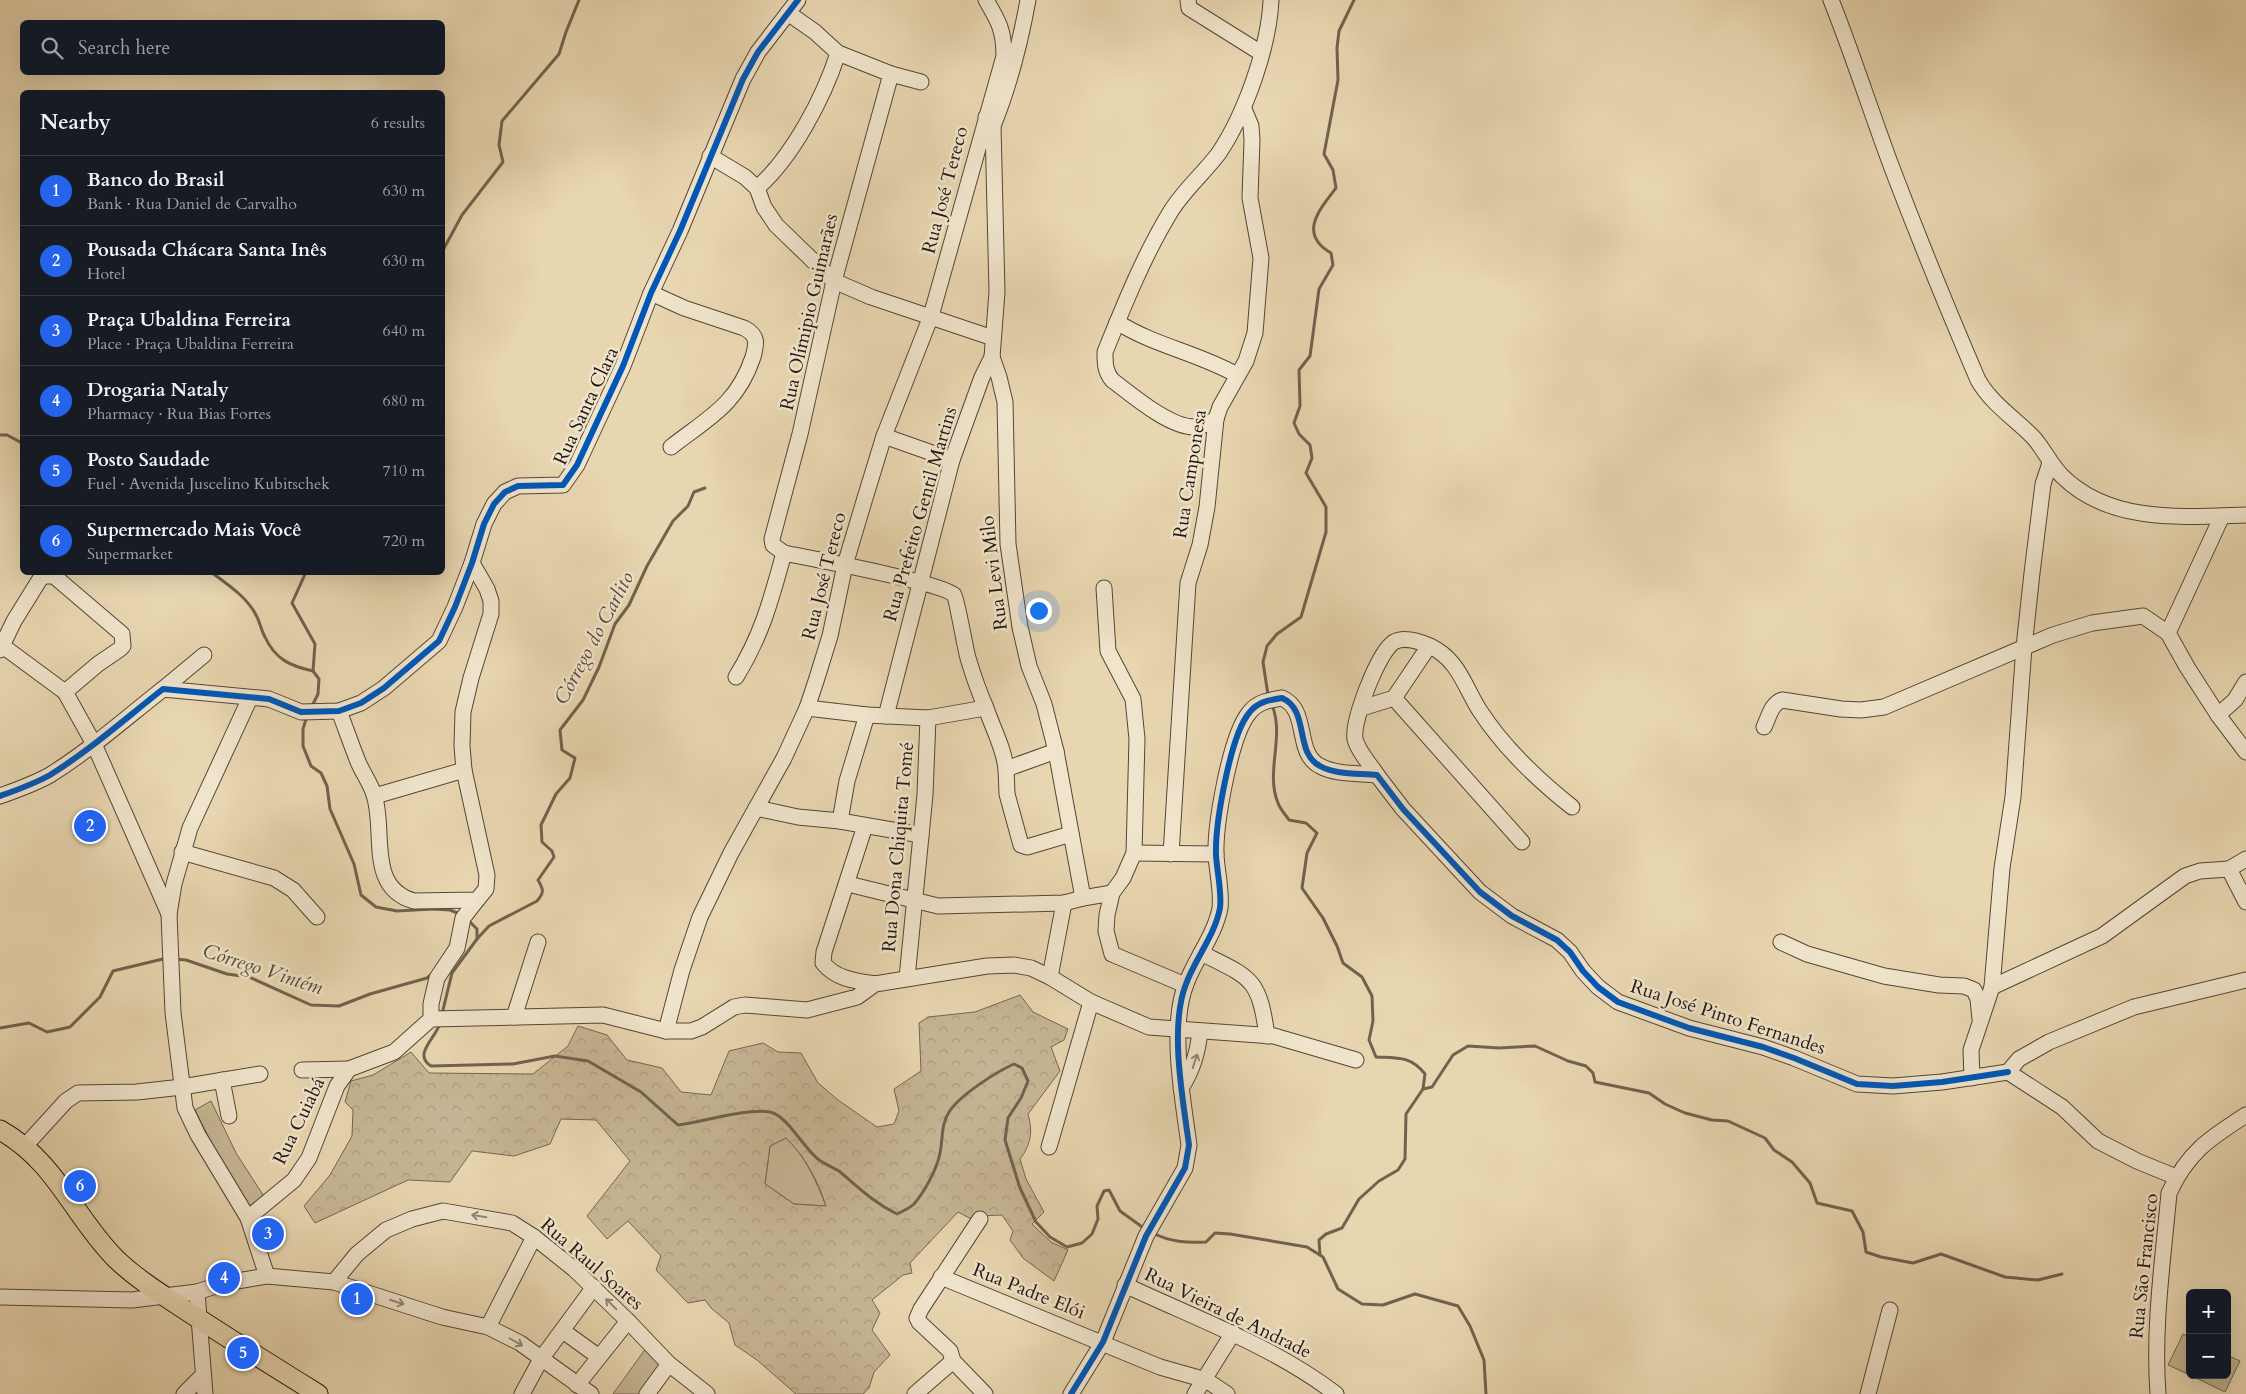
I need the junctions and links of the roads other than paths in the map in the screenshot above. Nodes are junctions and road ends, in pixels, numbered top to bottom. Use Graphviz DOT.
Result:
graph roads {
  1 [pos="798,0"];
  2 [pos="986,0"];
  3 [pos="1028,0"];
  4 [pos="1188,0"];
  5 [pos="1271,0"];
  6 [pos="1831,0"];
  7 [pos="788,13"];
  8 [pos="838,53"];
  9 [pos="1261,53"];
  10 [pos="891,74"];
  11 [pos="921,82"];
  12 [pos="1244,109"];
  13 [pos="989,121"];
  14 [pos="710,156"];
  15 [pos="756,188"];
  16 [pos="834,281"];
  17 [pos="651,292"];
  18 [pos="931,316"];
  19 [pos="1117,322"];
  20 [pos="992,338"];
  21 [pos="992,358"];
  22 [pos="1237,375"];
  23 [pos="1216,419"];
  24 [pos="884,436"];
  25 [pos="671,447"];
  26 [pos="952,460"];
  27 [pos="2050,463"];
  28 [pos="2246,515"];
  29 [pos="2222,516"];
  30 [pos="784,553"];
  31 [pos="472,563"];
  32 [pos="845,566"];
  33 [pos="920,583"];
  34 [pos="1104,588"];
  35 [pos="2168,633"];
  36 [pos="0,646"];
  37 [pos="1429,646"];
  38 [pos="2024,647"];
  39 [pos="204,655"];
  40 [pos="736,677"];
  41 [pos="2246,682"];
  42 [pos="163,689"];
  43 [pos="66,692"];
  44 [pos="250,698"];
  45 [pos="1394,698"];
  46 [pos="807,708"];
  47 [pos="985,708"];
  48 [pos="1362,708"];
  49 [pos="340,710"];
  50 [pos="867,715"];
  51 [pos="2218,715"];
  52 [pos="886,716"];
  53 [pos="928,718"];
  54 [pos="1764,726"];
  55 [pos="94,744"];
  56 [pos="1056,751"];
  57 [pos="2246,752"];
  58 [pos="464,770"];
  59 [pos="1006,770"];
  60 [pos="1377,775"];
  61 [pos="0,796"];
  62 [pos="375,796"];
  63 [pos="1572,806"];
  64 [pos="756,808"];
  65 [pos="840,821"];
  66 [pos="865,826"];
  67 [pos="1071,834"];
  68 [pos="921,835"];
  69 [pos="1522,842"];
  70 [pos="182,852"];
  71 [pos="1134,853"];
  72 [pos="1171,854"];
  73 [pos="1216,854"];
  74 [pos="2246,859"];
  75 [pos="2228,869"];
  76 [pos="848,884"];
  77 [pos="1112,893"];
  78 [pos="481,896"];
  79 [pos="1083,898"];
  80 [pos="916,902"];
  81 [pos="2246,902"];
  82 [pos="1064,903"];
  83 [pos="169,914"];
  84 [pos="317,917"];
  85 [pos="538,942"];
  86 [pos="1781,942"];
  87 [pos="1201,953"];
  88 [pos="1050,977"];
  89 [pos="843,978"];
  90 [pos="908,978"];
  91 [pos="2246,980"];
  92 [pos="875,984"];
  93 [pos="1185,985"];
  94 [pos="1992,987"];
  95 [pos="1091,1002"];
  96 [pos="836,1004"];
  97 [pos="514,1017"];
  98 [pos="441,1019"];
  99 [pos="1980,1023"];
  100 [pos="1178,1030"];
  101 [pos="666,1031"];
  102 [pos="1200,1031"];
  103 [pos="1267,1036"];
  104 [pos="1356,1060"];
  105 [pos="349,1069"];
  106 [pos="302,1070"];
  107 [pos="2008,1072"];
  108 [pos="260,1074"];
  109 [pos="1972,1078"];
  110 [pos="222,1080"];
  111 [pos="182,1087"];
  112 [pos="1181,1088"];
  113 [pos="2246,1115"];
  114 [pos="229,1116"];
  115 [pos="0,1130"];
  116 [pos="25,1146"];
  117 [pos="1049,1147"];
  118 [pos="2176,1177"];
  119 [pos="248,1218"];
  120 [pos="980,1219"];
  121 [pos="534,1237"];
  122 [pos="267,1276"];
  123 [pos="941,1277"];
  124 [pos="334,1282"];
  125 [pos="1126,1285"];
  126 [pos="594,1287"];
  127 [pos="197,1292"];
  128 [pos="0,1297"];
  129 [pos="166,1297"];
  130 [pos="1890,1310"];
  131 [pos="200,1319"];
  132 [pos="628,1321"];
  133 [pos="488,1327"];
  134 [pos="563,1331"];
  135 [pos="1233,1333"];
  136 [pos="1103,1342"];
  137 [pos="599,1357"];
  138 [pos="541,1359"];
  139 [pos="953,1361"];
  140 [pos="669,1364"];
  141 [pos="203,1375"];
  142 [pos="1206,1380"];
  143 [pos="577,1385"];
  144 [pos="184,1394"];
  145 [pos="205,1394"];
  146 [pos="318,1394"];
  147 [pos="522,1394"];
  148 [pos="591,1394"];
  149 [pos="646,1394"];
  150 [pos="707,1394"];
  151 [pos="915,1394"];
  152 [pos="985,1394"];
  153 [pos="1071,1394"];
  154 [pos="1196,1394"];
  155 [pos="1227,1394"];
  156 [pos="1336,1394"];
  157 [pos="1868,1394"];
  158 [pos="2158,1394"];
  1 -- 7 [label="street, Rua Santa Clara"];
  2 -- 13 [label="street"];
  3 -- 13 [label="street"];
  4 -- 9 [label="street"];
  5 -- 9 [label="street"];
  6 -- 27 [label="street"];
  7 -- 8 [label="street"];
  7 -- 14 [label="street, Rua Santa Clara"];
  8 -- 10 [label="street"];
  8 -- 15 [label="street"];
  9 -- 12 [label="street"];
  10 -- 11 [label="street"];
  10 -- 16 [label="street, Rua Olímipio Guimarães"];
  12 -- 19 [label="street"];
  12 -- 22 [label="street, Rua Camponesa"];
  13 -- 18 [label="street, Rua José Tereco"];
  13 -- 20 [label="street, Rua Prefeito Gentil Martins"];
  14 -- 15 [label="street"];
  14 -- 17 [label="street, Rua Santa Clara"];
  15 -- 16 [label="street"];
  16 -- 18 [label="street"];
  16 -- 30 [label="street, Rua Olímipio Guimarães"];
  17 -- 25 [label="street"];
  17 -- 31 [label="street, Rua Santa Clara"];
  18 -- 20 [label="street"];
  18 -- 24 [label="street, Rua José Tereco"];
  19 -- 22 [label="street"];
  19 -- 23 [label="street"];
  20 -- 21 [label="street, Rua Prefeito Gentil Martins"];
  21 -- 26 [label="street, Rua Prefeito Gentil Martins"];
  21 -- 56 [label="street, Rua Levi Milo"];
  22 -- 23 [label="street, Rua Camponesa"];
  23 -- 72 [label="street, Rua Camponesa"];
  24 -- 26 [label="street"];
  24 -- 32 [label="street, Rua José Tereco"];
  26 -- 33 [label="street, Rua Prefeito Gentil Martins"];
  27 -- 29 [label="street"];
  27 -- 38 [label="street"];
  28 -- 29 [label="street"];
  29 -- 35 [label="street"];
  30 -- 32 [label="street"];
  30 -- 40 [label="street"];
  31 -- 49 [label="street, Rua Santa Clara"];
  31 -- 58 [label="street"];
  32 -- 33 [label="street"];
  32 -- 46 [label="street, Rua José Tereco"];
  33 -- 47 [label="street"];
  33 -- 52 [label="street, Rua Prefeito Gentil Martins"];
  34 -- 71 [label="street"];
  35 -- 38 [label="street"];
  35 -- 51 [label="street"];
  36 -- 43 [label="street"];
  36 -- 43 [label="street"];
  37 -- 45 [label="street"];
  37 -- 48 [label="street, Rua José Pinto Fernandes"];
  37 -- 63 [label="street, Rua José Pinto Fernandes"];
  38 -- 54 [label="street"];
  38 -- 94 [label="street"];
  39 -- 42 [label="street"];
  41 -- 51 [label="street"];
  42 -- 44 [label="street, Rua Santa Clara"];
  42 -- 55 [label="street"];
  43 -- 55 [label="street"];
  44 -- 49 [label="street, Rua Santa Clara"];
  44 -- 70 [label="street"];
  45 -- 48 [label="street"];
  45 -- 69 [label="street"];
  46 -- 50 [label="street"];
  46 -- 64 [label="street, Rua José Tereco"];
  47 -- 53 [label="street"];
  47 -- 59 [label="street"];
  48 -- 60 [label="street, Rua José Pinto Fernandes"];
  49 -- 62 [label="street"];
  50 -- 52 [label="street"];
  50 -- 65 [label="street"];
  51 -- 57 [label="street"];
  52 -- 53 [label="street"];
  53 -- 68 [label="street, Rua Dona Chiquita Tomé"];
  55 -- 61 [label="street"];
  55 -- 83 [label="street"];
  56 -- 59 [label="street"];
  56 -- 67 [label="street, Rua Levi Milo"];
  58 -- 62 [label="street"];
  58 -- 78 [label="street"];
  59 -- 67 [label="street"];
  60 -- 73 [label="street"];
  60 -- 109 [label="street, Rua José Pinto Fernandes"];
  62 -- 78 [label="street"];
  64 -- 65 [label="street"];
  64 -- 101 [label="street, Rua José Tereco"];
  65 -- 66 [label="street"];
  66 -- 68 [label="street"];
  66 -- 76 [label="street"];
  67 -- 79 [label="street, Rua Levi Milo"];
  68 -- 80 [label="street, Rua Dona Chiquita Tomé"];
  70 -- 83 [label="street"];
  70 -- 84 [label="street"];
  71 -- 72 [label="street"];
  71 -- 77 [label="street"];
  72 -- 73 [label="street"];
  73 -- 87 [label="street"];
  74 -- 75 [label="street"];
  75 -- 81 [label="street"];
  75 -- 94 [label="street"];
  76 -- 80 [label="street"];
  76 -- 89 [label="street"];
  77 -- 79 [label="street"];
  77 -- 93 [label="street"];
  78 -- 98 [label="street"];
  79 -- 82 [label="street"];
  80 -- 82 [label="street"];
  80 -- 90 [label="street, Rua Dona Chiquita Tomé"];
  82 -- 88 [label="street"];
  83 -- 111 [label="street"];
  85 -- 97 [label="street"];
  86 -- 99 [label="street"];
  87 -- 93 [label="street"];
  87 -- 103 [label="street"];
  88 -- 90 [label="street"];
  88 -- 95 [label="street"];
  89 -- 92 [label="street"];
  89 -- 96 [label="street"];
  90 -- 92 [label="street"];
  91 -- 107 [label="street"];
  92 -- 96 [label="street"];
  93 -- 100 [label="street"];
  94 -- 99 [label="street"];
  95 -- 100 [label="street"];
  95 -- 117 [label="street"];
  96 -- 101 [label="street"];
  97 -- 98 [label="street"];
  97 -- 101 [label="street"];
  98 -- 105 [label="street, Rua Cuiabá"];
  99 -- 109 [label="street"];
  100 -- 102 [label="street"];
  100 -- 112 [label="street"];
  102 -- 103 [label="street"];
  112 -- 102 [label="street, one-way"];
  103 -- 104 [label="street"];
  105 -- 106 [label="street"];
  105 -- 119 [label="street, Rua Cuiabá"];
  107 -- 109 [label="street, Rua José Pinto Fernandes"];
  107 -- 118 [label="street"];
  108 -- 110 [label="street"];
  110 -- 111 [label="street"];
  110 -- 114 [label="street"];
  111 -- 116 [label="street"];
  111 -- 119 [label="street"];
  112 -- 125 [label="street"];
  113 -- 118 [label="street, Rua São Francisco"];
  115 -- 116 [label="main road"];
  116 -- 129 [label="main road"];
  118 -- 158 [label="street, Rua São Francisco"];
  119 -- 122 [label="street"];
  120 -- 123 [label="street"];
  121 -- 124 [label="street, Rua Raul Soares, one-way"];
  121 -- 126 [label="street, Rua Raul Soares"];
  121 -- 133 [label="street"];
  122 -- 124 [label="street"];
  122 -- 127 [label="street"];
  123 -- 136 [label="street, Rua Padre Elói"];
  123 -- 139 [label="street"];
  124 -- 133 [label="street, one-way"];
  125 -- 135 [label="street, Rua Vieira de Andrade"];
  125 -- 136 [label="street"];
  132 -- 126 [label="street, Rua Raul Soares, one-way"];
  126 -- 134 [label="street"];
  127 -- 129 [label="street"];
  127 -- 131 [label="street"];
  128 -- 129 [label="street"];
  129 -- 131 [label="main road"];
  130 -- 157 [label="street"];
  131 -- 141 [label="street"];
  131 -- 146 [label="main road"];
  132 -- 137 [label="street"];
  132 -- 140 [label="street, Rua Raul Soares"];
  133 -- 138 [label="street, one-way"];
  134 -- 137 [label="street"];
  134 -- 138 [label="street"];
  135 -- 142 [label="street"];
  135 -- 156 [label="street, Rua Vieira de Andrade"];
  136 -- 142 [label="street, Rua Padre Elói"];
  136 -- 153 [label="street"];
  137 -- 143 [label="street"];
  138 -- 143 [label="street"];
  138 -- 147 [label="street"];
  139 -- 151 [label="street"];
  139 -- 152 [label="street"];
  140 -- 149 [label="street"];
  140 -- 150 [label="street, Rua Raul Soares"];
  141 -- 144 [label="street"];
  141 -- 145 [label="street"];
  142 -- 154 [label="street"];
  142 -- 155 [label="street, Rua Padre Elói"];
  143 -- 148 [label="street"];
}
